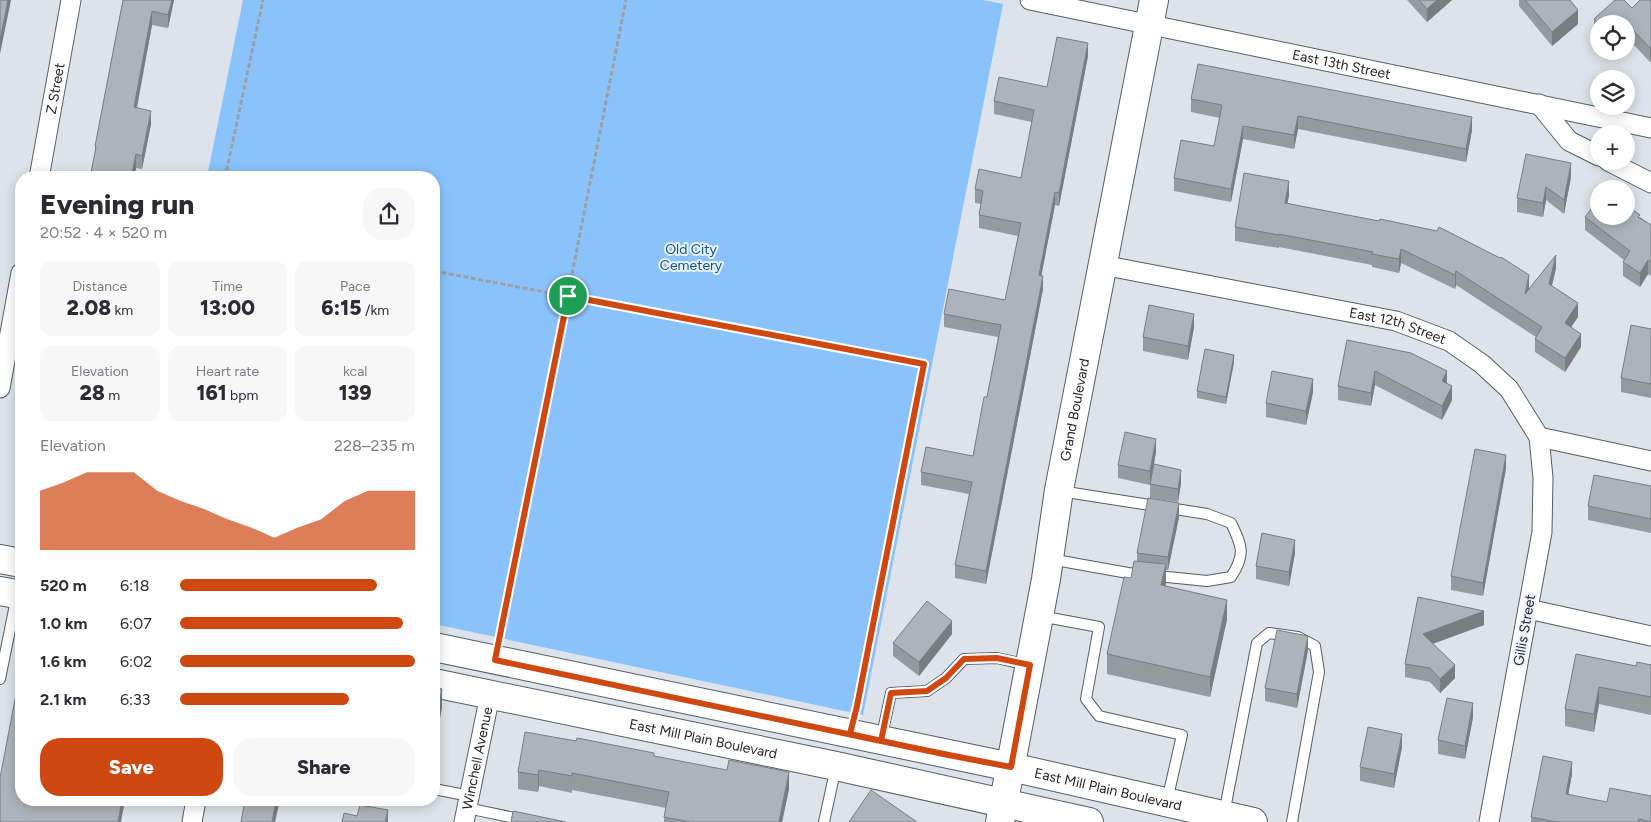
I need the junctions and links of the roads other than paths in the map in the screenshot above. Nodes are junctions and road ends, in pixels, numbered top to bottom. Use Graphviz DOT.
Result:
graph roads {
  1 [pos="71,0"];
  2 [pos="1030,0"];
  3 [pos="1152,13"];
  4 [pos="1539,104"];
  5 [pos="1651,128"];
  6 [pos="1590,152"];
  7 [pos="1626,170"];
  8 [pos="40,171"];
  9 [pos="1651,183"];
  10 [pos="1102,265"];
  11 [pos="15,305"];
  12 [pos="0,388"];
  13 [pos="1539,437"];
  14 [pos="1651,461"];
  15 [pos="1059,490"];
  16 [pos="0,559"];
  17 [pos="1049,559"];
  18 [pos="15,563"];
  19 [pos="13,593"];
  20 [pos="1528,609"];
  21 [pos="1039,616"];
  22 [pos="1651,636"];
  23 [pos="440,648"];
  24 [pos="1030,665"];
  25 [pos="0,679"];
  26 [pos="440,684"];
  27 [pos="490,695"];
  28 [pos="881,741"];
  29 [pos="836,766"];
  30 [pos="1011,767"];
  31 [pos="440,792"];
  32 [pos="1167,802"];
  33 [pos="195,806"];
  34 [pos="467,809"];
  35 [pos="1002,812"];
  36 [pos="1224,815"];
  37 [pos="192,822"];
  38 [pos="534,822"];
  39 [pos="824,822"];
  40 [pos="1089,822"];
  41 [pos="1253,822"];
  42 [pos="1292,822"];
  43 [pos="1489,822"];
  1 -- 8 [label="street, Z Street"];
  2 -- 3 [label="street, East 13th Street"];
  3 -- 4 [label="street, East 13th Street"];
  3 -- 10 [label="main road, Grand Boulevard"];
  4 -- 5 [label="street, East 13th Street"];
  4 -- 6 [label="street"];
  7 -- 9 [label="street"];
  10 -- 13 [label="street, East 12th Street"];
  10 -- 15 [label="main road, Grand Boulevard"];
  11 -- 12 [label="street"];
  13 -- 14 [label="street"];
  13 -- 20 [label="street, Gillis Street"];
  15 -- 17 [label="main road, Grand Boulevard"];
  15 -- 17 [label="lane"];
  16 -- 18 [label="main road"];
  17 -- 21 [label="main road, Grand Boulevard"];
  19 -- 25 [label="lane"];
  20 -- 22 [label="street"];
  20 -- 43 [label="street, Gillis Street"];
  21 -- 24 [label="main road, Grand Boulevard"];
  21 -- 32 [label="lane"];
  23 -- 28 [label="main road, East Mill Plain Boulevard"];
  24 -- 28 [label="lane"];
  24 -- 30 [label="main road, Grand Boulevard"];
  26 -- 27 [label="main road, East Mill Plain Boulevard"];
  27 -- 29 [label="main road, East Mill Plain Boulevard"];
  27 -- 34 [label="street, Winchell Avenue"];
  28 -- 30 [label="main road, East Mill Plain Boulevard"];
  29 -- 35 [label="main road, East Mill Plain Boulevard"];
  29 -- 39 [label="lane"];
  30 -- 32 [label="main road, East Mill Plain Boulevard"];
  30 -- 35 [label="main road, Grand Boulevard"];
  31 -- 34 [label="lane"];
  32 -- 36 [label="main road, East Mill Plain Boulevard"];
  33 -- 37 [label="street"];
  34 -- 38 [label="lane"];
  35 -- 40 [label="main road, East Mill Plain Boulevard"];
  36 -- 41 [label="main road, East Mill Plain Boulevard"];
  36 -- 42 [label="lane"];
}
